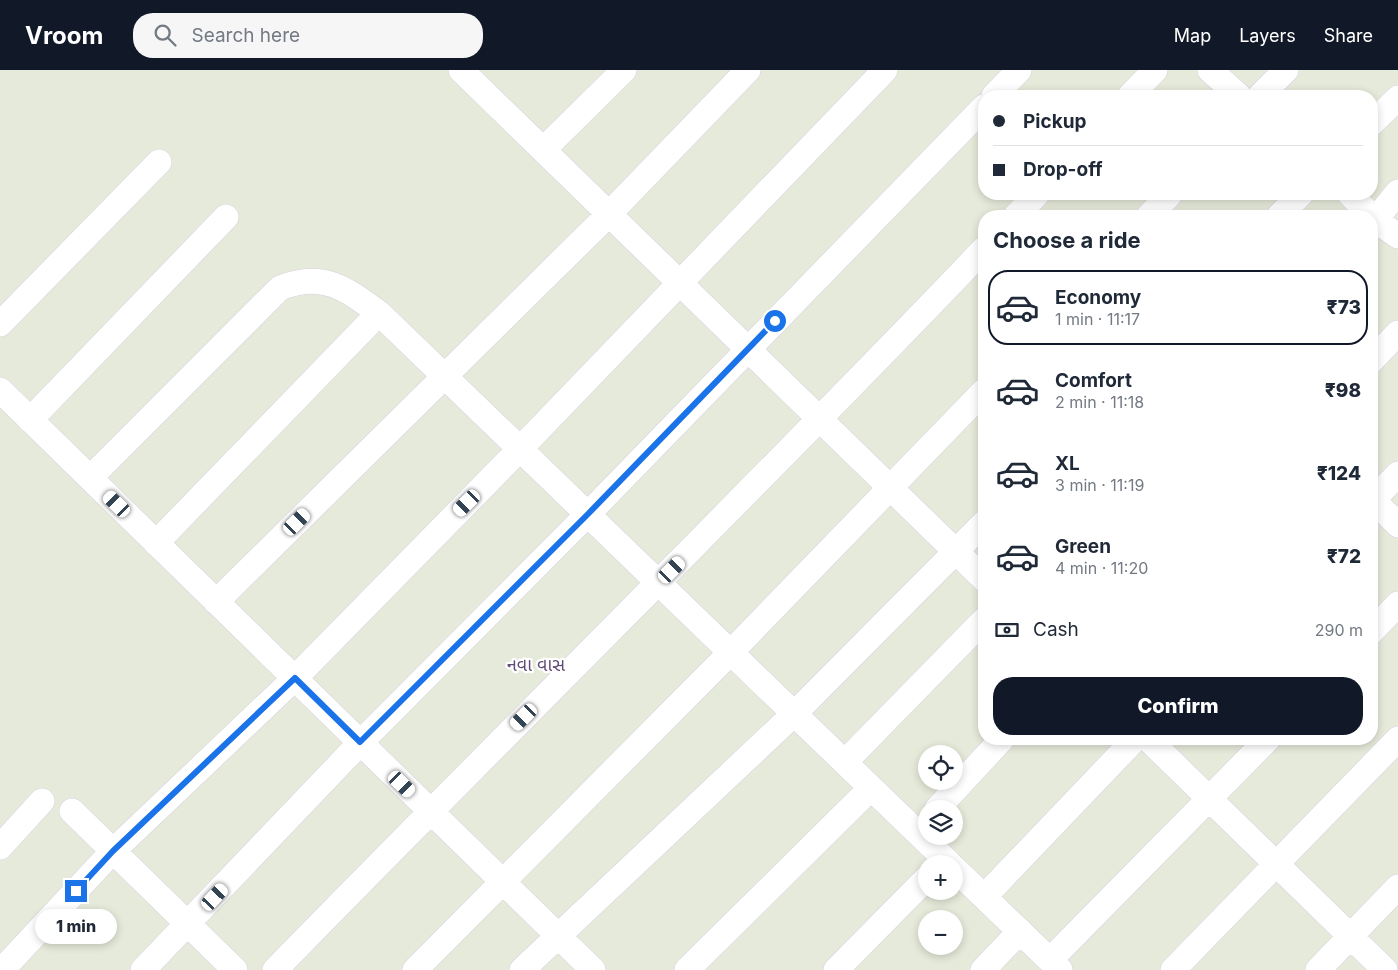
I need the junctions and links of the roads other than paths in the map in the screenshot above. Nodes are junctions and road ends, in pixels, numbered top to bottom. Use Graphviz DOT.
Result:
graph roads {
  1 [pos="461,70"];
  2 [pos="624,70"];
  3 [pos="748,70"];
  4 [pos="885,70"];
  5 [pos="1019,70"];
  6 [pos="1155,70"];
  7 [pos="1210,70"];
  8 [pos="1286,70"];
  9 [pos="1000,90"];
  10 [pos="1136,90"];
  11 [pos="1232,90"];
  12 [pos="1266,90"];
  13 [pos="1398,98"];
  14 [pos="978,112"];
  15 [pos="1378,117"];
  16 [pos="543,150"];
  17 [pos="159,162"];
  18 [pos="1398,192"];
  19 [pos="1031,200"];
  20 [pos="1164,200"];
  21 [pos="1296,200"];
  22 [pos="1355,200"];
  23 [pos="1022,210"];
  24 [pos="1155,210"];
  25 [pos="1285,210"];
  26 [pos="1363,210"];
  27 [pos="609,214"];
  28 [pos="1378,216"];
  29 [pos="226,217"];
  30 [pos="1378,225"];
  31 [pos="1398,236"];
  32 [pos="978,255"];
  33 [pos="681,284"];
  34 [pos="379,313"];
  35 [pos="0,324"];
  36 [pos="1398,333"];
  37 [pos="747,348"];
  38 [pos="1378,354"];
  39 [pos="445,376"];
  40 [pos="0,390"];
  41 [pos="978,397"];
  42 [pos="30,420"];
  43 [pos="820,420"];
  44 [pos="520,449"];
  45 [pos="1398,474"];
  46 [pos="90,478"];
  47 [pos="891,489"];
  48 [pos="1378,494"];
  49 [pos="1378,506"];
  50 [pos="588,514"];
  51 [pos="1398,525"];
  52 [pos="978,528"];
  53 [pos="156,543"];
  54 [pos="956,552"];
  55 [pos="978,573"];
  56 [pos="659,583"];
  57 [pos="216,602"];
  58 [pos="1398,604"];
  59 [pos="1378,625"];
  60 [pos="978,626"];
  61 [pos="731,652"];
  62 [pos="295,678"];
  63 [pos="794,714"];
  64 [pos="1398,739"];
  65 [pos="360,742"];
  66 [pos="996,745"];
  67 [pos="1129,745"];
  68 [pos="1154,745"];
  69 [pos="1262,745"];
  70 [pos="845,762"];
  71 [pos="871,788"];
  72 [pos="1209,799"];
  73 [pos="945,800"];
  74 [pos="42,801"];
  75 [pos="72,811"];
  76 [pos="430,811"];
  77 [pos="918,823"];
  78 [pos="0,847"];
  79 [pos="113,851"];
  80 [pos="1275,863"];
  81 [pos="963,878"];
  82 [pos="502,881"];
  83 [pos="918,887"];
  84 [pos="1398,887"];
  85 [pos="984,897"];
  86 [pos="188,925"];
  87 [pos="1020,931"];
  88 [pos="558,935"];
  89 [pos="1351,937"];
  90 [pos="1055,965"];
  91 [pos="2,970"];
  92 [pos="143,970"];
  93 [pos="235,970"];
  94 [pos="275,970"];
  95 [pos="415,970"];
  96 [pos="522,970"];
  97 [pos="593,970"];
  98 [pos="687,970"];
  99 [pos="836,970"];
  100 [pos="983,970"];
  101 [pos="1174,970"];
  102 [pos="1318,970"];
  103 [pos="1385,970"];
  1 -- 16 [label="street"];
  2 -- 16 [label="street"];
  3 -- 27 [label="street"];
  4 -- 33 [label="street"];
  5 -- 9 [label="street"];
  6 -- 10 [label="street"];
  7 -- 11 [label="street"];
  8 -- 12 [label="street"];
  13 -- 15 [label="street"];
  14 -- 37 [label="street"];
  16 -- 27 [label="street"];
  17 -- 35 [label="street"];
  18 -- 28 [label="street"];
  19 -- 23 [label="street"];
  20 -- 24 [label="street"];
  21 -- 25 [label="street"];
  22 -- 26 [label="street"];
  27 -- 33 [label="street"];
  27 -- 39 [label="street"];
  29 -- 42 [label="street"];
  30 -- 31 [label="street"];
  32 -- 43 [label="street"];
  33 -- 37 [label="street"];
  33 -- 44 [label="street"];
  34 -- 39 [label="street"];
  34 -- 46 [label="street"];
  34 -- 53 [label="street"];
  36 -- 38 [label="street"];
  37 -- 43 [label="street"];
  37 -- 50 [label="street"];
  39 -- 44 [label="street"];
  39 -- 57 [label="street"];
  40 -- 42 [label="street"];
  41 -- 47 [label="street"];
  42 -- 46 [label="street"];
  43 -- 47 [label="street"];
  43 -- 56 [label="street"];
  44 -- 50 [label="street"];
  44 -- 62 [label="street"];
  45 -- 48 [label="street"];
  46 -- 53 [label="street"];
  47 -- 54 [label="street"];
  47 -- 61 [label="street"];
  49 -- 51 [label="street"];
  50 -- 56 [label="street"];
  50 -- 65 [label="street"];
  52 -- 54 [label="street"];
  53 -- 57 [label="street"];
  54 -- 55 [label="street"];
  54 -- 63 [label="street"];
  56 -- 61 [label="street"];
  56 -- 76 [label="street"];
  57 -- 62 [label="street"];
  58 -- 59 [label="street"];
  60 -- 70 [label="street"];
  61 -- 63 [label="street"];
  61 -- 82 [label="street"];
  62 -- 65 [label="street"];
  62 -- 79 [label="street"];
  63 -- 70 [label="street"];
  63 -- 88 [label="street"];
  64 -- 80 [label="street"];
  65 -- 76 [label="street"];
  65 -- 86 [label="street"];
  66 -- 73 [label="street"];
  67 -- 85 [label="street"];
  68 -- 72 [label="street"];
  69 -- 72 [label="street"];
  70 -- 71 [label="street"];
  71 -- 77 [label="street"];
  71 -- 98 [label="street"];
  72 -- 80 [label="street"];
  72 -- 90 [label="street"];
  74 -- 78 [label="street"];
  75 -- 79 [label="street"];
  76 -- 82 [label="street"];
  76 -- 94 [label="street"];
  79 -- 86 [label="street"];
  79 -- 91 [label="street"];
  80 -- 89 [label="street"];
  80 -- 101 [label="street"];
  81 -- 85 [label="street"];
  82 -- 88 [label="street"];
  82 -- 95 [label="street"];
  83 -- 99 [label="street"];
  84 -- 89 [label="street"];
  85 -- 87 [label="street"];
  86 -- 92 [label="street"];
  86 -- 93 [label="street"];
  87 -- 90 [label="street"];
  87 -- 100 [label="street"];
  88 -- 96 [label="street"];
  88 -- 97 [label="street"];
  89 -- 102 [label="street"];
  89 -- 103 [label="street"];
}
